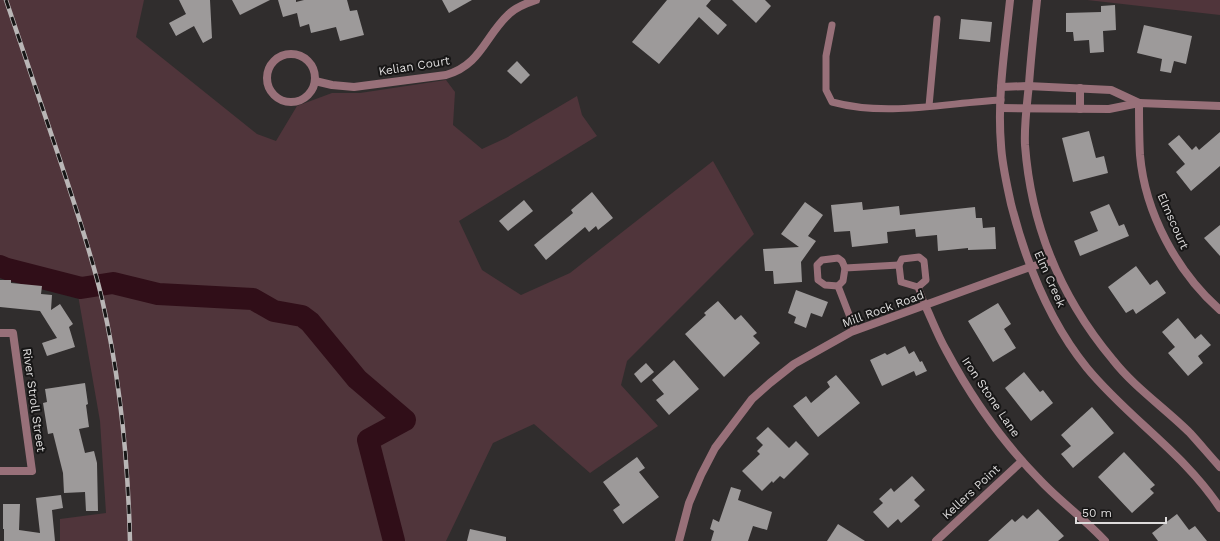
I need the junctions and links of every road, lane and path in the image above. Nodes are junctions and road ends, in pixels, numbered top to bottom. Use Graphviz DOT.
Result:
graph roads {
  1 [pos="536,0"];
  2 [pos="1010,0"];
  3 [pos="1036,0"];
  4 [pos="937,19"];
  5 [pos="832,25"];
  6 [pos="315,81"];
  7 [pos="1028,86"];
  8 [pos="1001,87"];
  9 [pos="1080,88"];
  10 [pos="1001,100"];
  11 [pos="1139,103"];
  12 [pos="929,106"];
  13 [pos="1220,106"];
  14 [pos="1001,108"];
  15 [pos="1026,109"];
  16 [pos="1080,109"];
  17 [pos="1052,261"];
  18 [pos="899,265"];
  19 [pos="1030,267"];
  20 [pos="844,268"];
  21 [pos="838,286"];
  22 [pos="918,287"];
  23 [pos="925,305"];
  24 [pos="1220,310"];
  25 [pos="855,330"];
  26 [pos="0,334"];
  27 [pos="1022,460"];
  28 [pos="1220,467"];
  29 [pos="0,471"];
  30 [pos="1220,508"];
  31 [pos="679,541"];
  32 [pos="936,541"];
  33 [pos="1105,541"];
  1 -- 6 [label="street, Kelian Court"];
  2 -- 8 [label="street, Elm Creek"];
  3 -- 7 [label="street, Elm Creek"];
  4 -- 12 [label="lane"];
  5 -- 12 [label="lane"];
  6 -- 6 [label="street"];
  7 -- 8 [label="street"];
  7 -- 9 [label="street"];
  7 -- 15 [label="street, Elm Creek"];
  8 -- 10 [label="street, Elm Creek"];
  9 -- 11 [label="street"];
  9 -- 16 [label="street"];
  10 -- 12 [label="lane"];
  10 -- 14 [label="street, Elm Creek"];
  11 -- 13 [label="street"];
  11 -- 16 [label="street"];
  11 -- 24 [label="street, Elmscourt"];
  14 -- 15 [label="street"];
  14 -- 19 [label="street, Elm Creek"];
  15 -- 16 [label="street"];
  15 -- 17 [label="street, Elm Creek"];
  17 -- 19 [label="street, Mill Rock Road"];
  17 -- 28 [label="street, Elm Creek"];
  18 -- 20 [label="lane"];
  18 -- 22 [label="lane"];
  18 -- 22 [label="lane"];
  19 -- 23 [label="street, Mill Rock Road"];
  19 -- 30 [label="street, Elm Creek"];
  20 -- 21 [label="lane"];
  20 -- 21 [label="lane"];
  21 -- 25 [label="lane"];
  22 -- 23 [label="lane"];
  23 -- 25 [label="street, Mill Rock Road"];
  23 -- 27 [label="street, Iron Stone Lane"];
  25 -- 31 [label="street, Mill Rock Road"];
  26 -- 29 [label="street, River Stroll Street"];
  27 -- 32 [label="street, Kellers Point"];
  27 -- 33 [label="street, Iron Stone Lane"];
}
